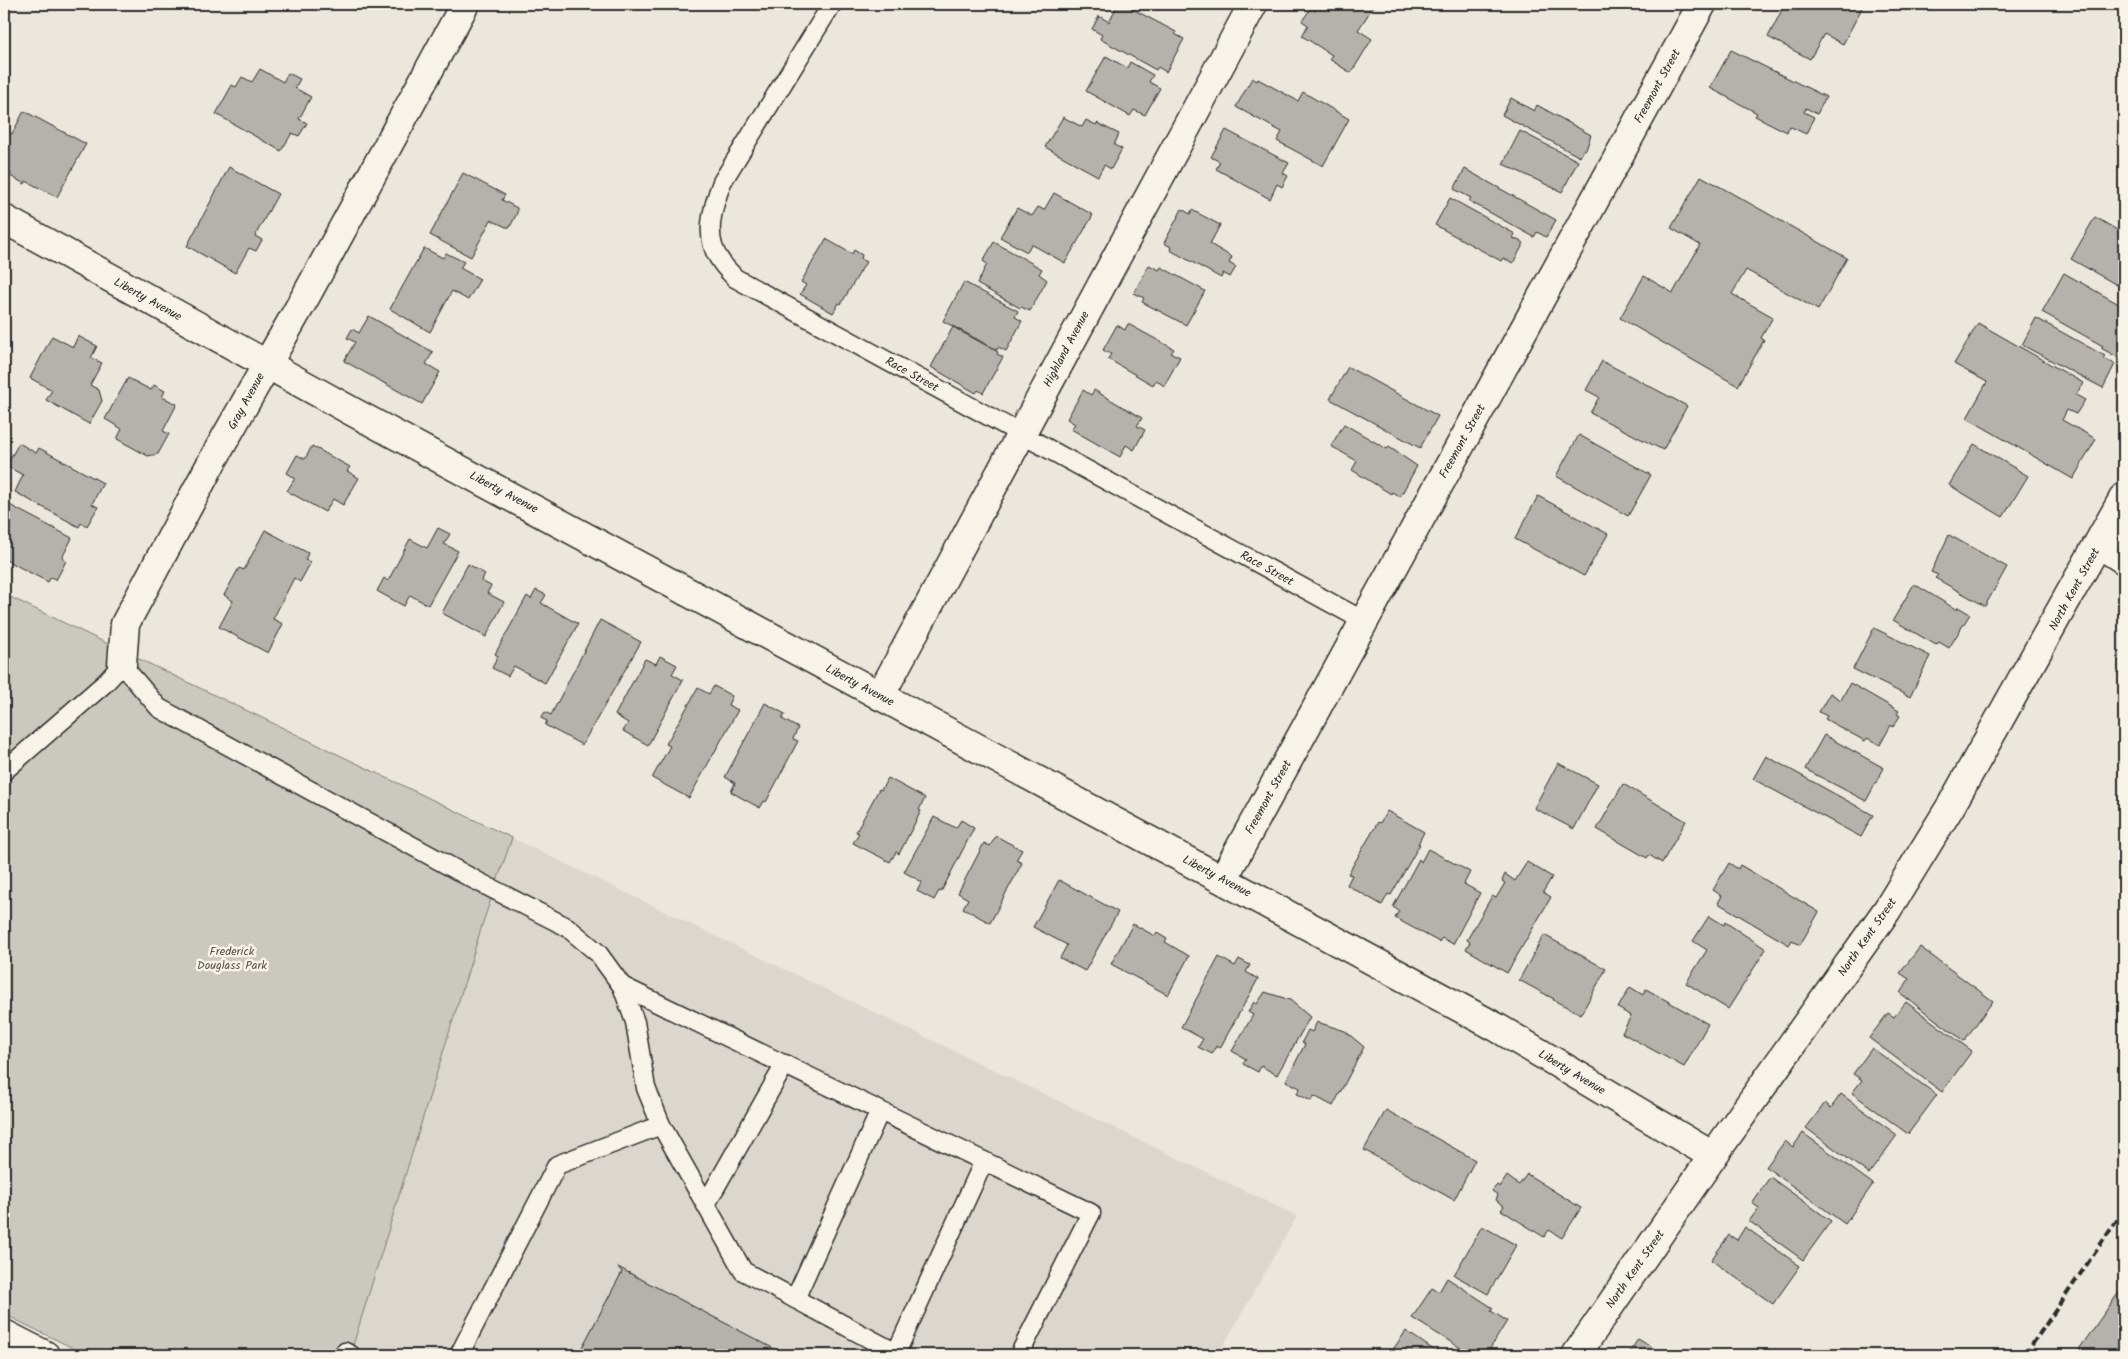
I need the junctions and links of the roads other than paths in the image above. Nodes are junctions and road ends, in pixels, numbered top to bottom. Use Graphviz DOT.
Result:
graph roads {
  1 [pos="465,4"];
  2 [pos="832,4"];
  3 [pos="1253,4"];
  4 [pos="1702,4"];
  5 [pos="4,219"];
  6 [pos="266,364"];
  7 [pos="1020,434"];
  8 [pos="2124,498"];
  9 [pos="2099,544"];
  10 [pos="2124,560"];
  11 [pos="1364,621"];
  12 [pos="122,665"];
  13 [pos="880,696"];
  14 [pos="4,772"];
  15 [pos="1223,879"];
  16 [pos="622,986"];
  17 [pos="785,1064"];
  18 [pos="880,1111"];
  19 [pos="661,1125"];
  20 [pos="1713,1156"];
  21 [pos="984,1161"];
  22 [pos="706,1204"];
  23 [pos="795,1299"];
  24 [pos="4,1334"];
  25 [pos="898,1354"];
  26 [pos="45,1355"];
  27 [pos="342,1355"];
  28 [pos="351,1355"];
  29 [pos="459,1355"];
  30 [pos="1019,1355"];
  31 [pos="1576,1355"];
  1 -- 6 [label="street, Gray Avenue"];
  2 -- 7 [label="lane, Race Street"];
  3 -- 7 [label="street, Highland Avenue"];
  4 -- 11 [label="street, Freemont Street"];
  5 -- 6 [label="street, Liberty Avenue"];
  6 -- 12 [label="street, Gray Avenue"];
  6 -- 13 [label="street, Liberty Avenue"];
  7 -- 11 [label="lane, Race Street"];
  7 -- 13 [label="street, Highland Avenue"];
  8 -- 9 [label="street, North Kent Street"];
  9 -- 10 [label="street"];
  9 -- 20 [label="street, North Kent Street"];
  11 -- 15 [label="street, Freemont Street"];
  12 -- 14 [label="lane"];
  12 -- 16 [label="lane"];
  13 -- 15 [label="street, Liberty Avenue"];
  15 -- 20 [label="street, Liberty Avenue"];
  16 -- 17 [label="lane"];
  16 -- 19 [label="lane"];
  17 -- 18 [label="lane"];
  17 -- 22 [label="lane"];
  18 -- 21 [label="lane"];
  18 -- 23 [label="lane"];
  19 -- 22 [label="lane"];
  19 -- 29 [label="lane"];
  20 -- 31 [label="street, North Kent Street"];
  21 -- 25 [label="lane"];
  21 -- 30 [label="lane"];
  22 -- 23 [label="lane"];
  23 -- 25 [label="lane"];
  24 -- 26 [label="street"];
  27 -- 28 [label="lane"];
}
